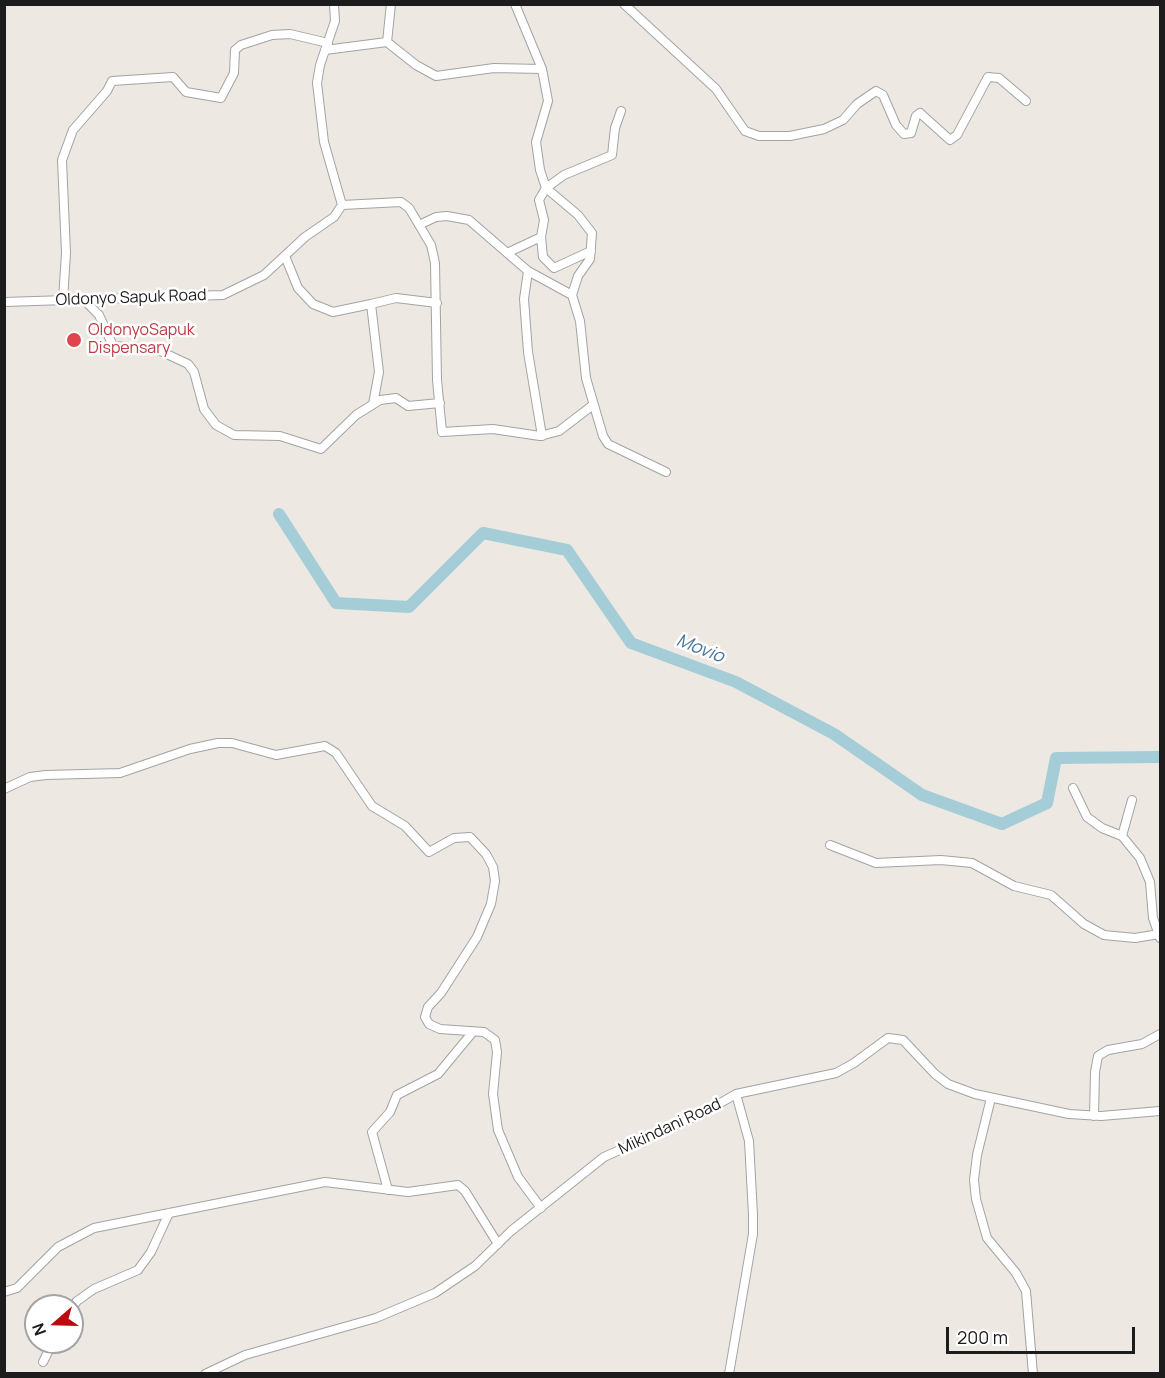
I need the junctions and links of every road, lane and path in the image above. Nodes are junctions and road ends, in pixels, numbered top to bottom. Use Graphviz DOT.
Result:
graph roads {
  1 [pos="334,4"];
  2 [pos="391,4"];
  3 [pos="515,4"];
  4 [pos="624,4"];
  5 [pos="387,42"];
  6 [pos="326,47"];
  7 [pos="542,69"];
  8 [pos="1026,101"];
  9 [pos="621,111"];
  10 [pos="546,188"];
  11 [pos="342,205"];
  12 [pos="419,225"];
  13 [pos="541,237"];
  14 [pos="591,251"];
  15 [pos="509,252"];
  16 [pos="285,256"];
  17 [pos="528,271"];
  18 [pos="572,295"];
  19 [pos="83,299"];
  20 [pos="63,300"];
  21 [pos="4,302"];
  22 [pos="437,303"];
  23 [pos="370,304"];
  24 [pos="440,402"];
  25 [pos="373,404"];
  26 [pos="593,405"];
  27 [pos="542,436"];
  28 [pos="666,472"];
  29 [pos="1073,788"];
  30 [pos="4,789"];
  31 [pos="1131,800"];
  32 [pos="1122,836"];
  33 [pos="830,845"];
  34 [pos="1156,891"];
  35 [pos="1160,936"];
  36 [pos="472,1033"];
  37 [pos="1161,1034"];
  38 [pos="736,1095"];
  39 [pos="991,1098"];
  40 [pos="1161,1111"];
  41 [pos="1094,1116"];
  42 [pos="388,1190"];
  43 [pos="541,1208"];
  44 [pos="169,1213"];
  45 [pos="498,1244"];
  46 [pos="4,1292"];
  47 [pos="84,1296"];
  48 [pos="47,1354"];
  49 [pos="43,1362"];
  50 [pos="205,1374"];
  51 [pos="729,1374"];
  52 [pos="1033,1374"];
  1 -- 6 [label="street"];
  2 -- 5 [label="street"];
  3 -- 7 [label="street"];
  4 -- 8 [label="street"];
  5 -- 6 [label="street"];
  5 -- 7 [label="street"];
  6 -- 11 [label="street"];
  6 -- 20 [label="street"];
  7 -- 10 [label="street"];
  9 -- 10 [label="street"];
  10 -- 13 [label="street"];
  10 -- 14 [label="street"];
  11 -- 12 [label="street"];
  11 -- 16 [label="street, Oldonyo Sapuk Road"];
  12 -- 15 [label="street"];
  12 -- 22 [label="street"];
  13 -- 14 [label="street"];
  13 -- 15 [label="street"];
  14 -- 18 [label="street"];
  15 -- 17 [label="street"];
  16 -- 19 [label="street, Oldonyo Sapuk Road"];
  16 -- 23 [label="street"];
  17 -- 18 [label="street"];
  17 -- 27 [label="street"];
  18 -- 26 [label="street"];
  19 -- 20 [label="street, Oldonyo Sapuk Road"];
  19 -- 25 [label="street"];
  20 -- 21 [label="street, Oldonyo Sapuk Road"];
  22 -- 23 [label="street"];
  22 -- 24 [label="street"];
  23 -- 25 [label="street"];
  24 -- 25 [label="street"];
  24 -- 27 [label="street"];
  26 -- 27 [label="street"];
  26 -- 28 [label="street"];
  29 -- 32 [label="street"];
  30 -- 36 [label="street"];
  31 -- 32 [label="street"];
  32 -- 34 [label="street"];
  33 -- 35 [label="street"];
  34 -- 35 [label="street"];
  36 -- 42 [label="street"];
  36 -- 43 [label="street"];
  37 -- 41 [label="street"];
  38 -- 39 [label="street, Mikindani Road"];
  38 -- 43 [label="street, Mikindani Road"];
  38 -- 51 [label="street"];
  39 -- 41 [label="street, Mikindani Road"];
  39 -- 52 [label="street"];
  40 -- 41 [label="street, Mikindani Road"];
  42 -- 44 [label="street"];
  42 -- 45 [label="street"];
  43 -- 45 [label="street, Mikindani Road"];
  44 -- 46 [label="street"];
  44 -- 47 [label="street"];
  45 -- 50 [label="street, Mikindani Road"];
  48 -- 49 [label="street"];
}
